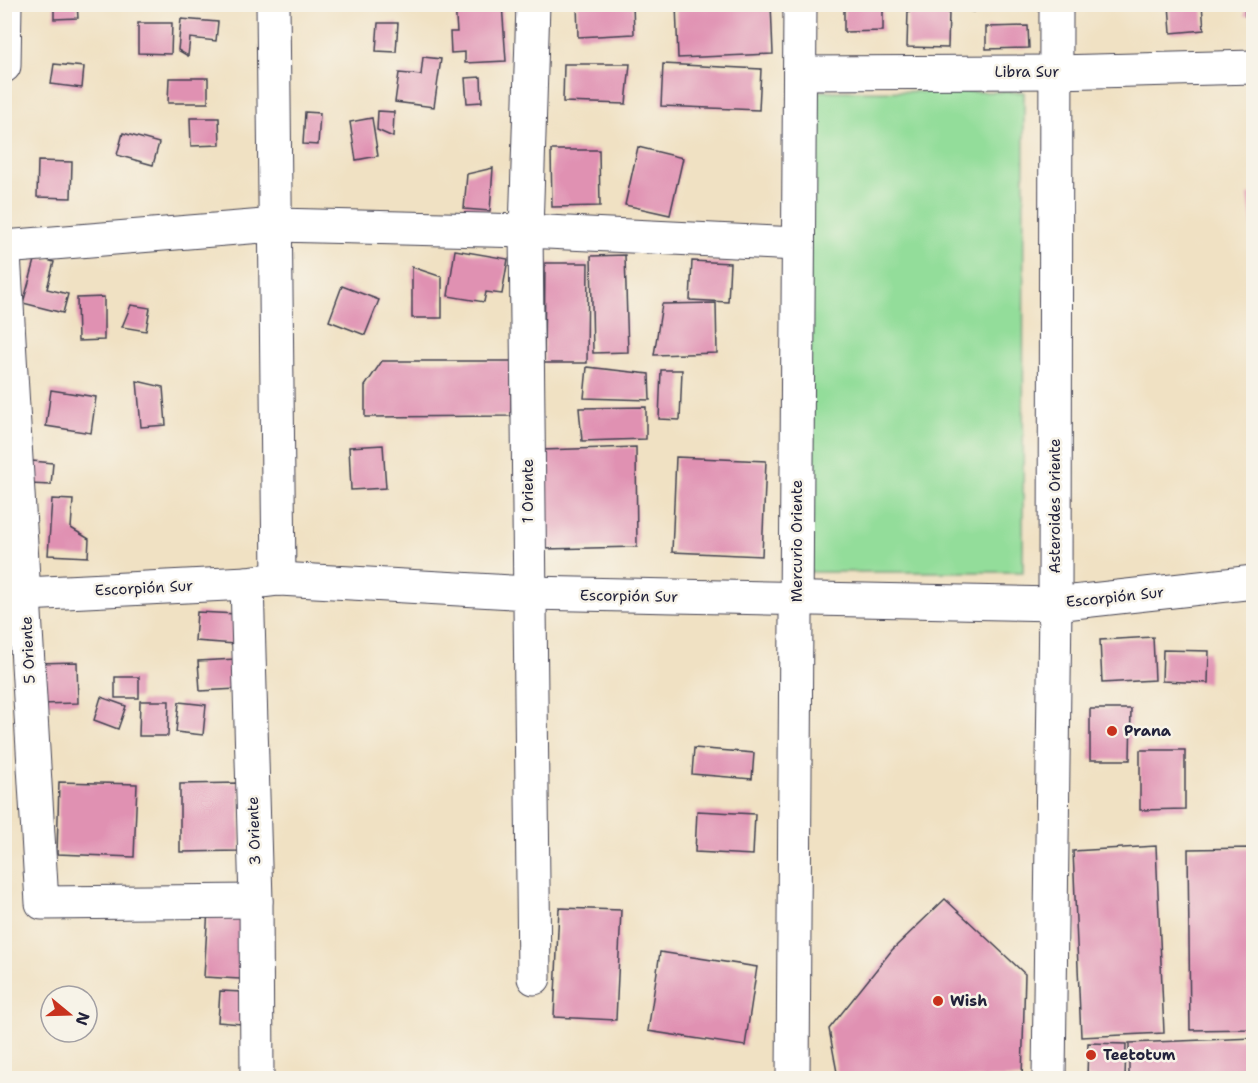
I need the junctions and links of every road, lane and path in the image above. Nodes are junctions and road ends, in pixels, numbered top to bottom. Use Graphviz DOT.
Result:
graph roads {
  1 [pos="5,4"];
  2 [pos="273,4"];
  3 [pos="533,4"];
  4 [pos="800,4"];
  5 [pos="1056,4"];
  6 [pos="4,66"];
  7 [pos="1254,67"];
  8 [pos="1056,72"];
  9 [pos="800,73"];
  10 [pos="276,225"];
  11 [pos="526,231"];
  12 [pos="798,244"];
  13 [pos="4,247"];
  14 [pos="4,254"];
  15 [pos="263,581"];
  16 [pos="1254,582"];
  17 [pos="15,593"];
  18 [pos="528,594"];
  19 [pos="796,599"];
  20 [pos="1055,604"];
  21 [pos="256,901"];
  22 [pos="534,978"];
  23 [pos="257,1078"];
  24 [pos="793,1078"];
  25 [pos="1049,1078"];
  1 -- 6 [label="street"];
  2 -- 10 [label="street, 3 Oriente"];
  3 -- 11 [label="street, 1 Oriente"];
  4 -- 9 [label="street, Mercurio Oriente"];
  5 -- 8 [label="street, Asteroides Oriente"];
  7 -- 8 [label="street, Libra Sur"];
  8 -- 9 [label="street, Libra Sur"];
  8 -- 20 [label="street, Asteroides Oriente"];
  9 -- 12 [label="street, Mercurio Oriente"];
  10 -- 11 [label="street"];
  10 -- 13 [label="street"];
  10 -- 15 [label="street, 3 Oriente"];
  11 -- 12 [label="street"];
  11 -- 18 [label="street, 1 Oriente"];
  12 -- 19 [label="street, Mercurio Oriente"];
  14 -- 17 [label="street, 5 Oriente"];
  15 -- 17 [label="street, Escorpión Sur"];
  15 -- 18 [label="street, Escorpión Sur"];
  15 -- 21 [label="street, 3 Oriente"];
  16 -- 20 [label="street, Escorpión Sur"];
  17 -- 21 [label="street, 5 Oriente"];
  18 -- 19 [label="street, Escorpión Sur"];
  18 -- 22 [label="street, 1 Oriente"];
  19 -- 20 [label="street, Escorpión Sur"];
  19 -- 24 [label="street, Mercurio Oriente"];
  20 -- 25 [label="street, Asteroides Oriente"];
  21 -- 23 [label="street, 3 Oriente"];
}
